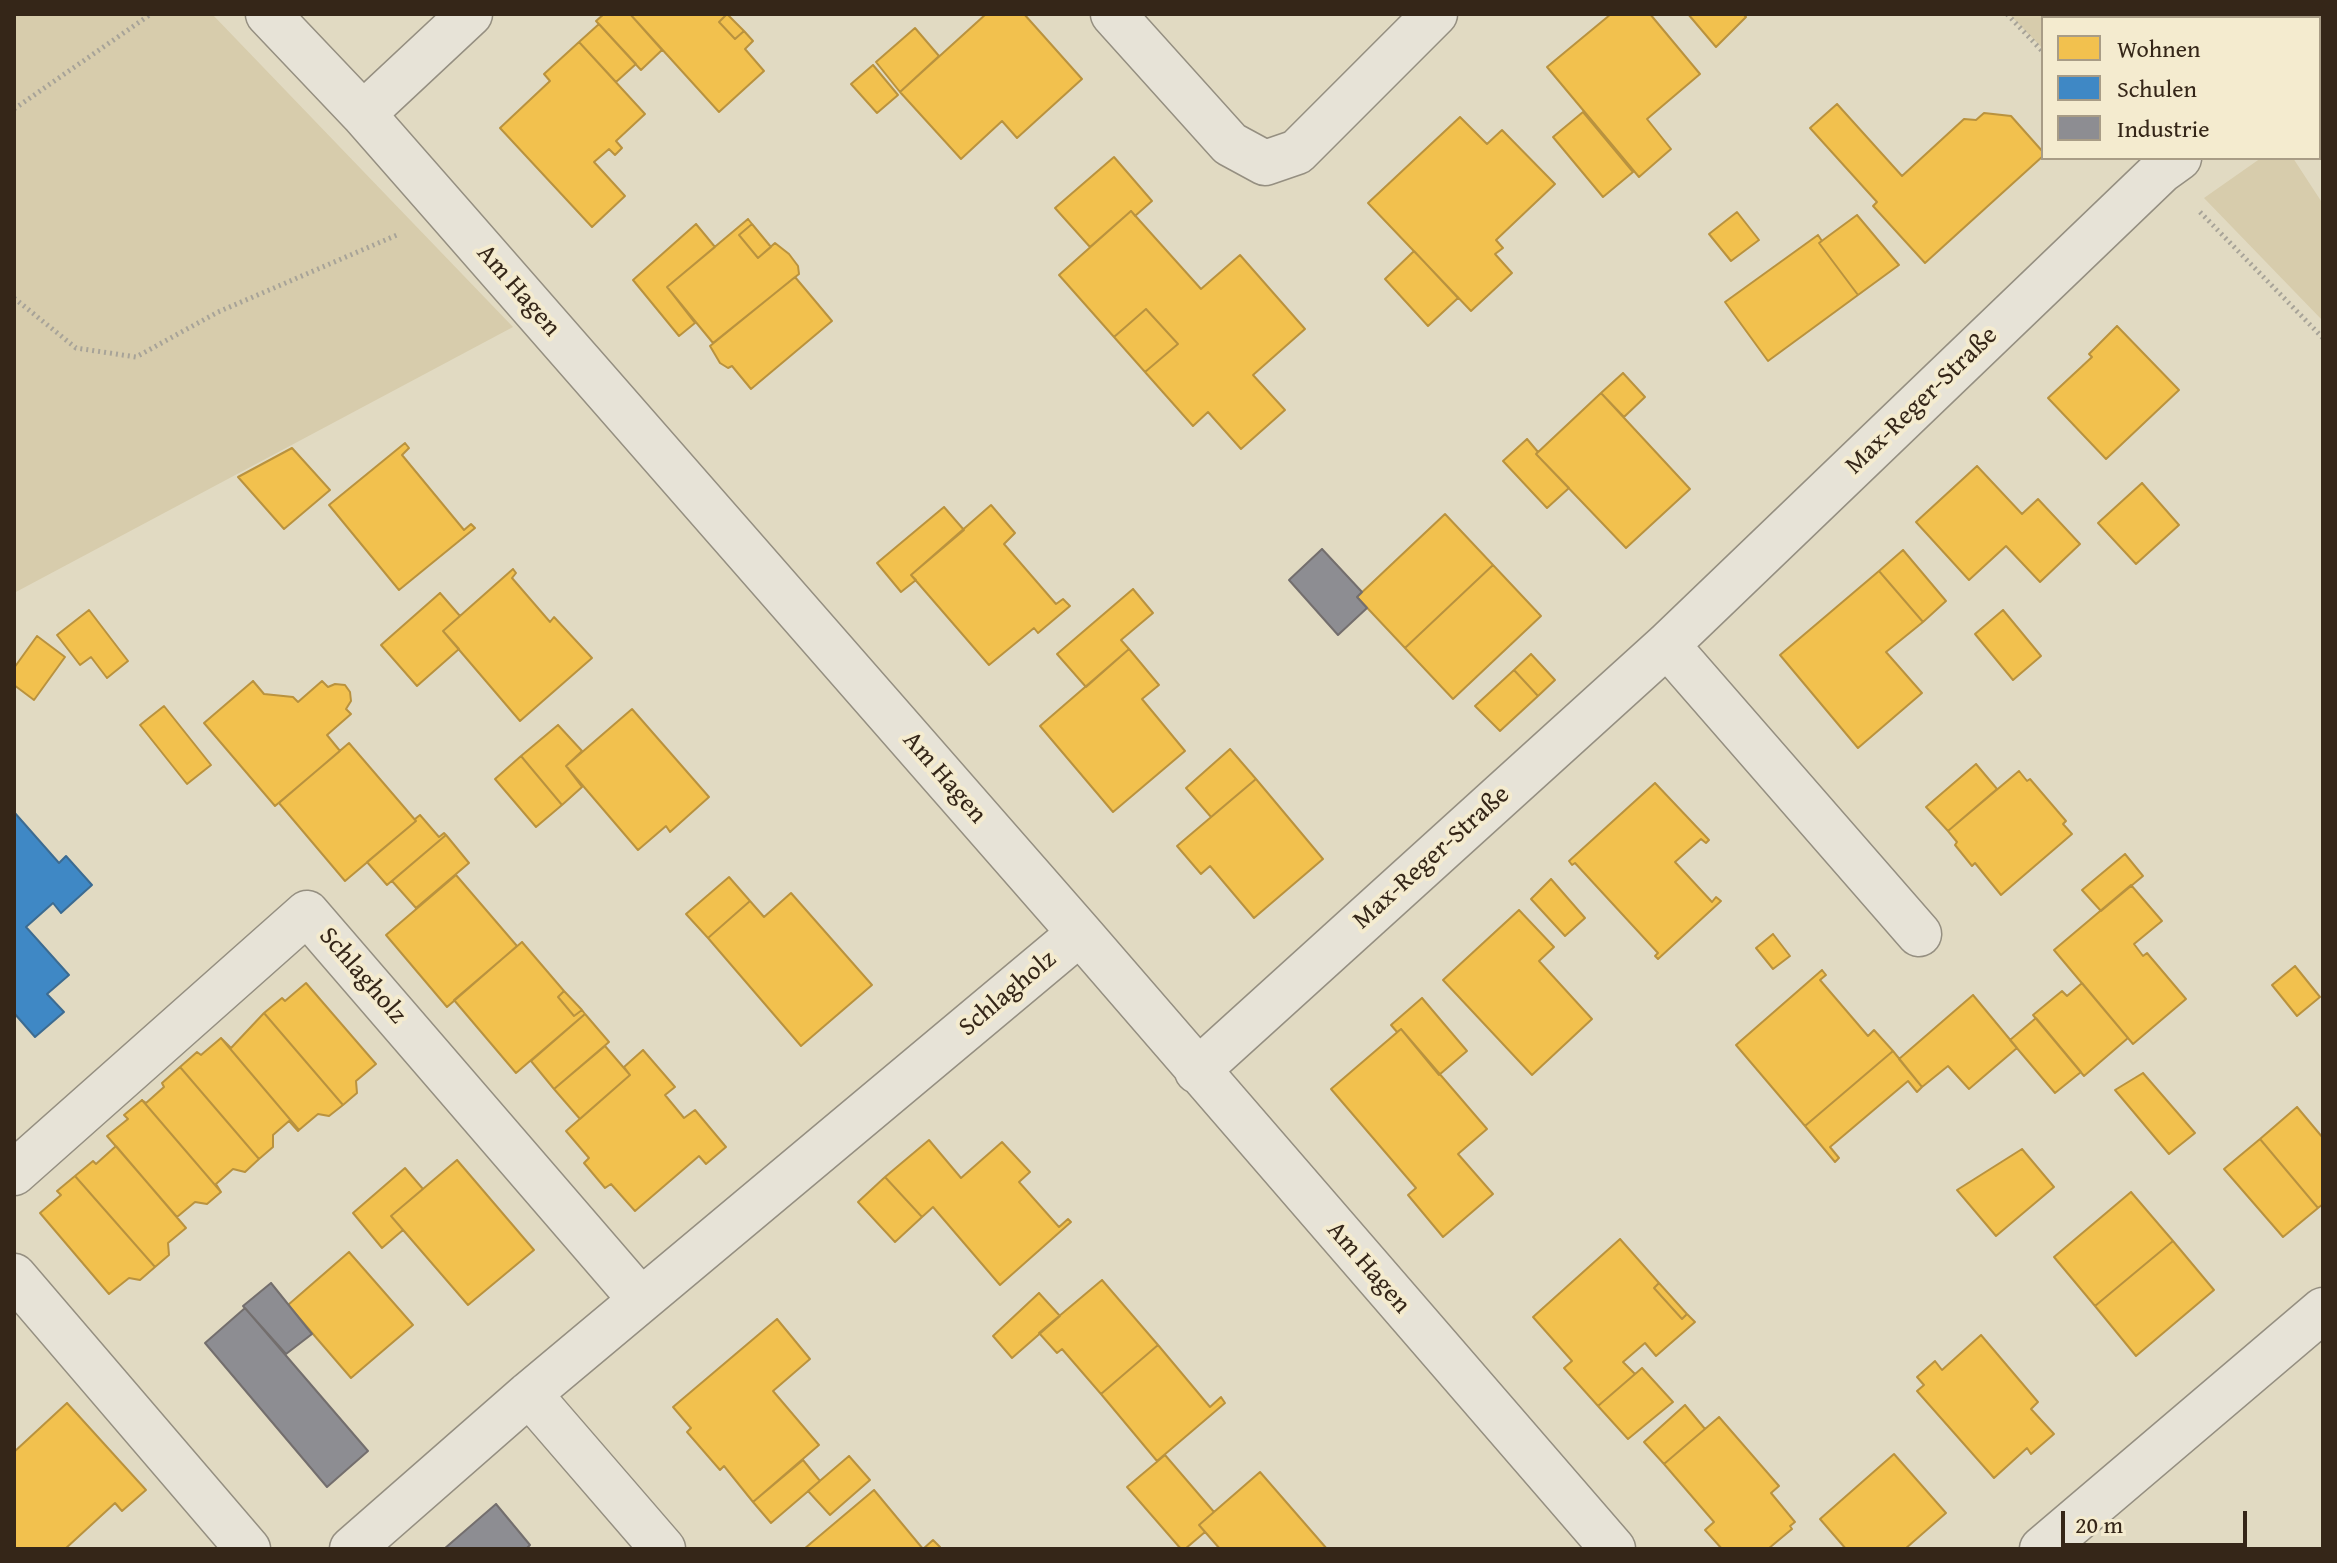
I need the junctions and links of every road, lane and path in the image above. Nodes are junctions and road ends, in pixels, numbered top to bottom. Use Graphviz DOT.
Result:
graph roads {
  1 [pos="151,14"];
  2 [pos="268,14"];
  3 [pos="470,14"];
  4 [pos="1113,14"];
  5 [pos="1435,14"];
  6 [pos="2007,14"];
  7 [pos="2041,50"];
  8 [pos="14,109"];
  9 [pos="363,114"];
  10 [pos="2170,165"];
  11 [pos="449,212"];
  12 [pos="14,298"];
  13 [pos="2323,338"];
  14 [pos="1667,645"];
  15 [pos="1080,933"];
  16 [pos="1919,934"];
  17 [pos="1197,1071"];
  18 [pos="14,1173"];
  19 [pos="14,1276"];
  20 [pos="641,1300"];
  21 [pos="2323,1310"];
  22 [pos="529,1394"];
  23 [pos="248,1549"];
  24 [pos="352,1549"];
  25 [pos="663,1549"];
  26 [pos="1613,1549"];
  27 [pos="2042,1549"];
  1 -- 8 [label="path"];
  2 -- 9 [label="street, Am Hagen"];
  3 -- 9 [label="street"];
  4 -- 5 [label="street"];
  6 -- 7 [label="path"];
  9 -- 11 [label="street, Am Hagen"];
  10 -- 13 [label="path"];
  10 -- 14 [label="street, Max-Reger-Straße"];
  11 -- 12 [label="path"];
  11 -- 15 [label="street, Am Hagen"];
  14 -- 16 [label="street"];
  14 -- 17 [label="street, Max-Reger-Straße"];
  15 -- 17 [label="street, Am Hagen"];
  15 -- 20 [label="street, Schlagholz"];
  17 -- 26 [label="street, Am Hagen"];
  18 -- 20 [label="street, Schlagholz"];
  19 -- 23 [label="street"];
  20 -- 22 [label="street, Schlagholz"];
  21 -- 27 [label="street"];
  22 -- 24 [label="street, Schlagholz"];
  22 -- 25 [label="street"];
}
